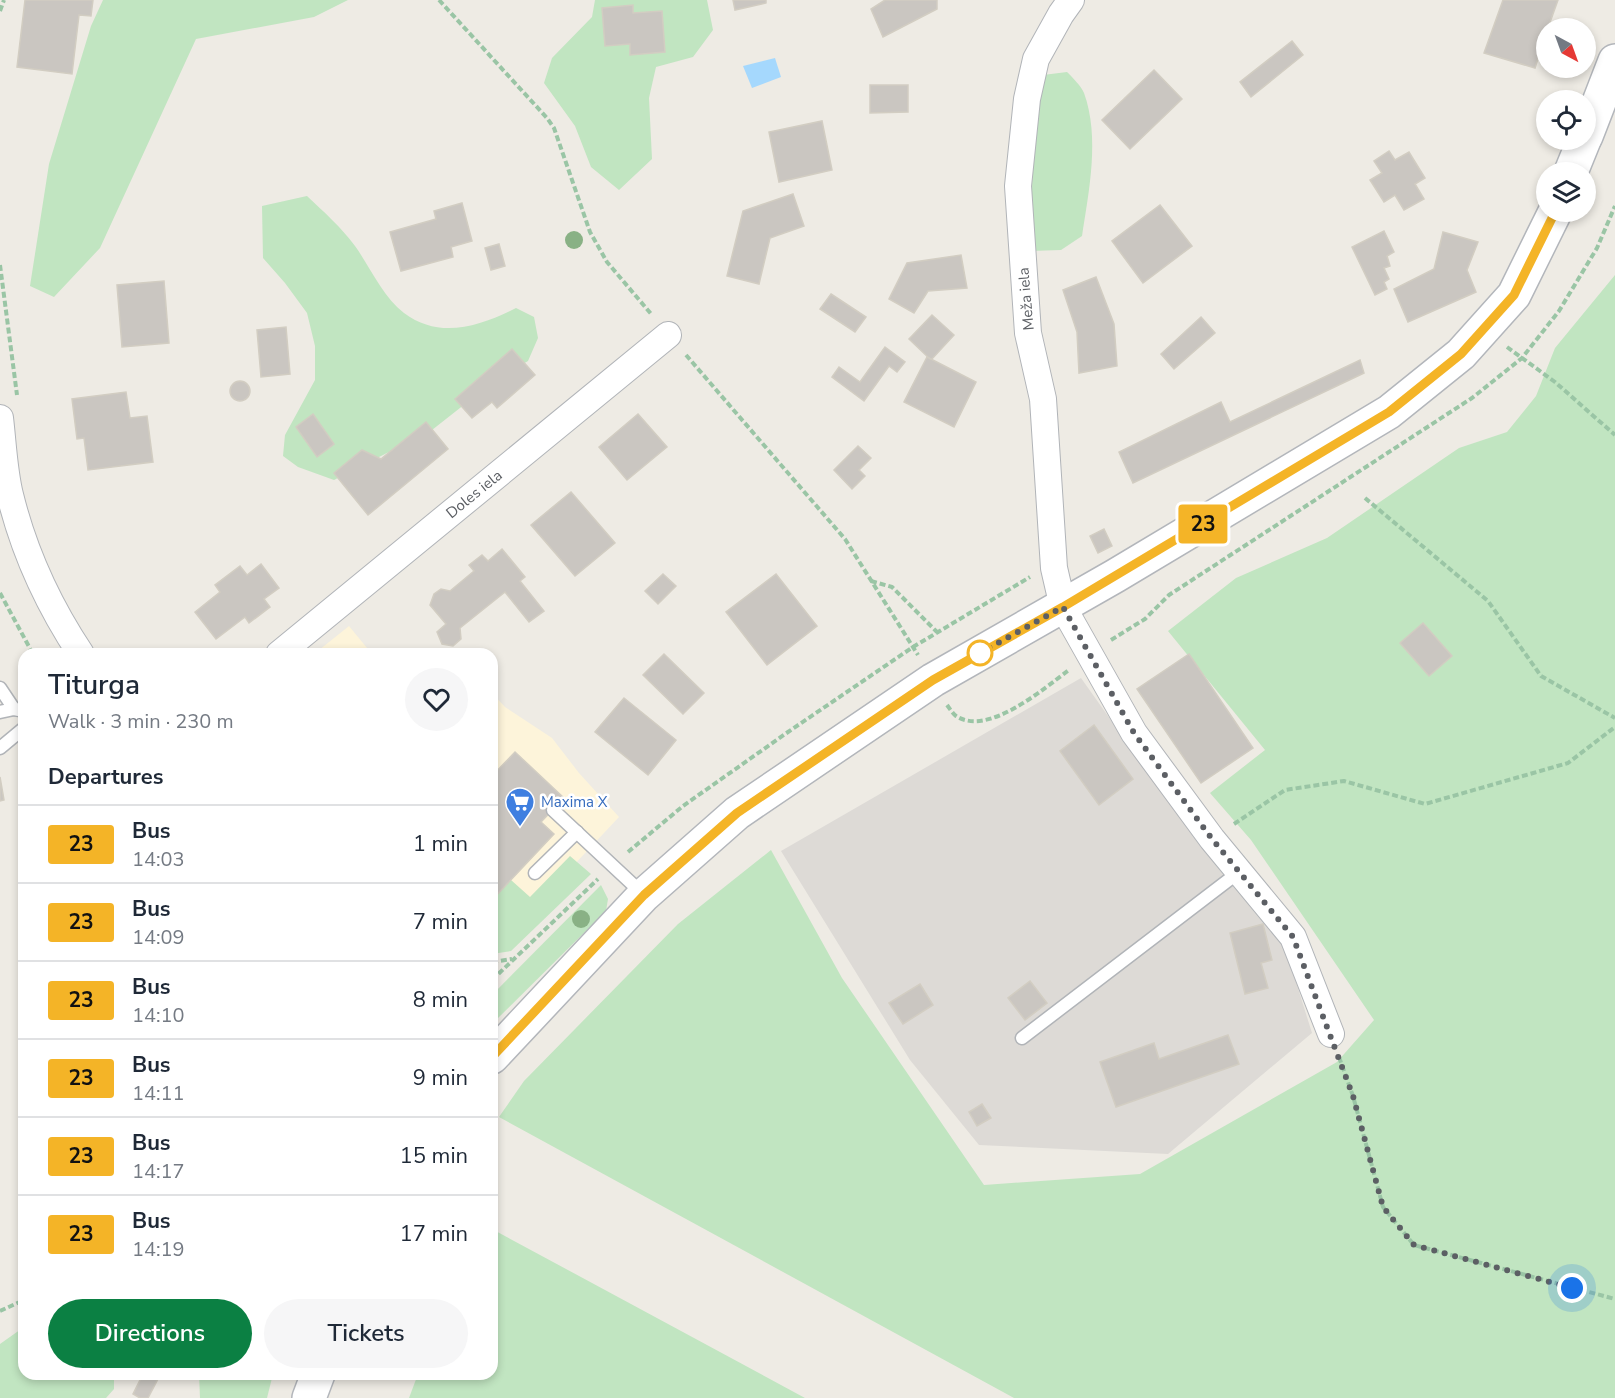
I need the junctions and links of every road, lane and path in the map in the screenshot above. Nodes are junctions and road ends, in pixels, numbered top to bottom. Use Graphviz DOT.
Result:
graph roads {
  1 [pos="4,0"];
  2 [pos="1071,0"];
  3 [pos="0,11"];
  4 [pos="1615,61"];
  5 [pos="1596,110"];
  6 [pos="1550,222"];
  7 [pos="0,266"];
  8 [pos="1484,329"];
  9 [pos="668,334"];
  10 [pos="9,411"];
  11 [pos="1615,435"];
  12 [pos="1365,498"];
  13 [pos="870,580"];
  14 [pos="0,594"];
  15 [pos="1063,607"];
  16 [pos="937,632"];
  17 [pos="30,648"];
  18 [pos="78,648"];
  19 [pos="286,648"];
  20 [pos="0,688"];
  21 [pos="18,709"];
  22 [pos="18,710"];
  23 [pos="0,712"];
  24 [pos="1615,718"];
  25 [pos="1615,727"];
  26 [pos="18,733"];
  27 [pos="0,748"];
  28 [pos="553,810"];
  29 [pos="577,832"];
  30 [pos="1212,839"];
  31 [pos="1239,872"];
  32 [pos="535,873"];
  33 [pos="644,895"];
  34 [pos="513,959"];
  35 [pos="498,961"];
  36 [pos="1331,1034"];
  37 [pos="1022,1038"];
  38 [pos="498,1051"];
  39 [pos="1615,1299"];
  40 [pos="18,1303"];
  41 [pos="0,1311"];
  42 [pos="316,1380"];
  43 [pos="309,1398"];
  1 -- 3 [label="path"];
  2 -- 15 [label="street, Meža iela"];
  4 -- 5 [label="main road"];
  6 -- 8 [label="main road"];
  7 -- 10 [label="path"];
  8 -- 11 [label="path"];
  8 -- 15 [label="main road"];
  9 -- 19 [label="street, Doles iela"];
  10 -- 18 [label="street"];
  12 -- 24 [label="path"];
  13 -- 16 [label="path"];
  14 -- 17 [label="path"];
  15 -- 30 [label="street, Meža iela"];
  15 -- 33 [label="main road"];
  20 -- 21 [label="lane"];
  22 -- 23 [label="lane"];
  25 -- 30 [label="path"];
  26 -- 27 [label="lane"];
  28 -- 29 [label="lane"];
  29 -- 32 [label="lane"];
  29 -- 33 [label="lane"];
  30 -- 31 [label="street, Meža iela"];
  31 -- 36 [label="street, Meža iela"];
  31 -- 37 [label="lane"];
  33 -- 38 [label="main road"];
  34 -- 35 [label="path"];
  36 -- 39 [label="path"];
  40 -- 41 [label="path"];
  42 -- 43 [label="main road"];
}
